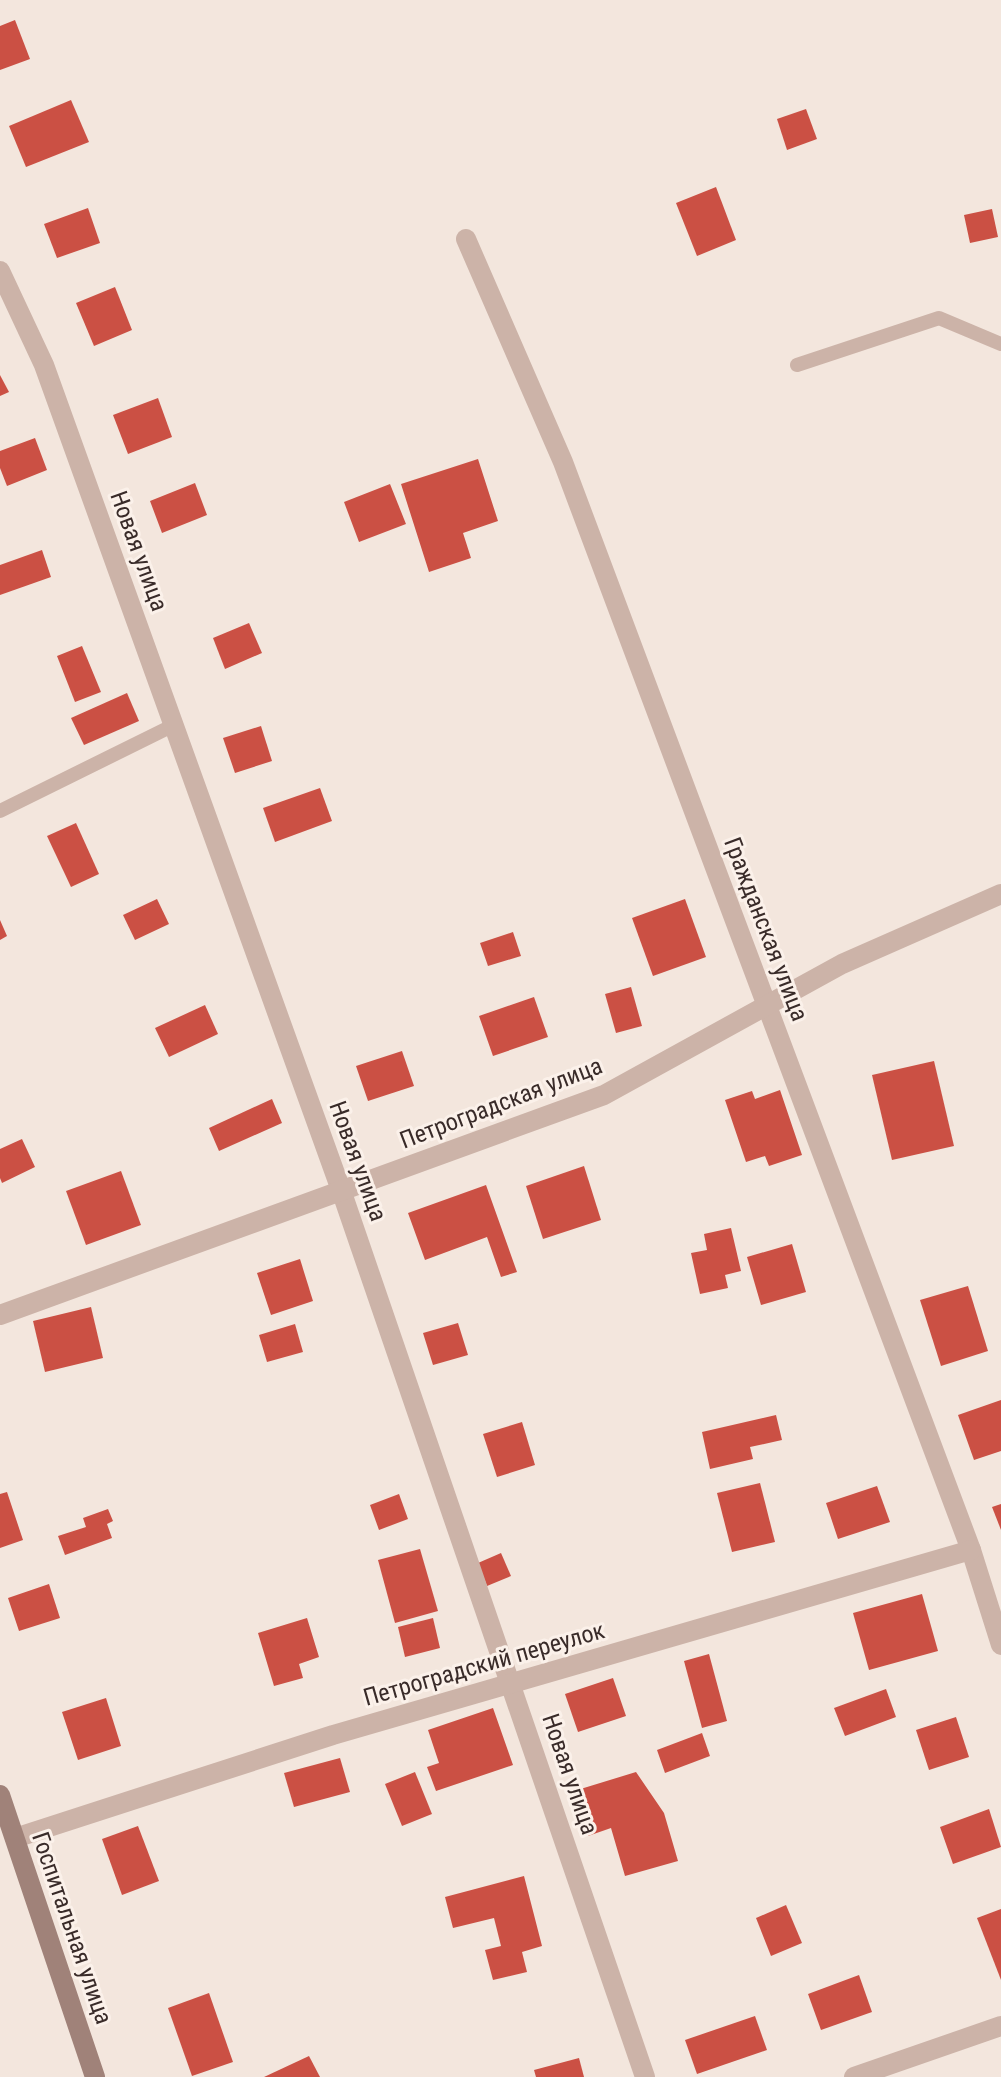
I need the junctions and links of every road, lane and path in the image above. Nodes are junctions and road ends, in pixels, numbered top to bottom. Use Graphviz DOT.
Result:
graph roads {
  1 [pos="466,239"];
  2 [pos="0,271"];
  3 [pos="1001,344"];
  4 [pos="797,365"];
  5 [pos="174,725"];
  6 [pos="0,811"];
  7 [pos="1001,894"];
  8 [pos="767,1005"];
  9 [pos="341,1190"];
  10 [pos="0,1315"];
  11 [pos="971,1550"];
  12 [pos="1001,1645"];
  13 [pos="511,1683"];
  14 [pos="0,1795"];
  15 [pos="15,1838"];
  16 [pos="1001,2026"];
  17 [pos="95,2077"];
  18 [pos="645,2077"];
  19 [pos="854,2077"];
  1 -- 8 [label="street, Гражданская улица"];
  2 -- 5 [label="street, Новая улица"];
  3 -- 4 [label="lane"];
  5 -- 6 [label="lane"];
  5 -- 9 [label="street, Новая улица"];
  7 -- 8 [label="street, Петроградская улица"];
  8 -- 9 [label="street, Петроградская улица"];
  8 -- 11 [label="street, Гражданская улица"];
  9 -- 10 [label="street, Петроградская улица"];
  9 -- 13 [label="street, Новая улица"];
  11 -- 12 [label="street, Гражданская улица"];
  11 -- 13 [label="street, Петроградский переулок"];
  13 -- 15 [label="street, Петроградский переулок"];
  13 -- 18 [label="street, Новая улица"];
  14 -- 15 [label="street, Госпитальная улица"];
  15 -- 17 [label="street, Госпитальная улица"];
  16 -- 19 [label="street"];
}
